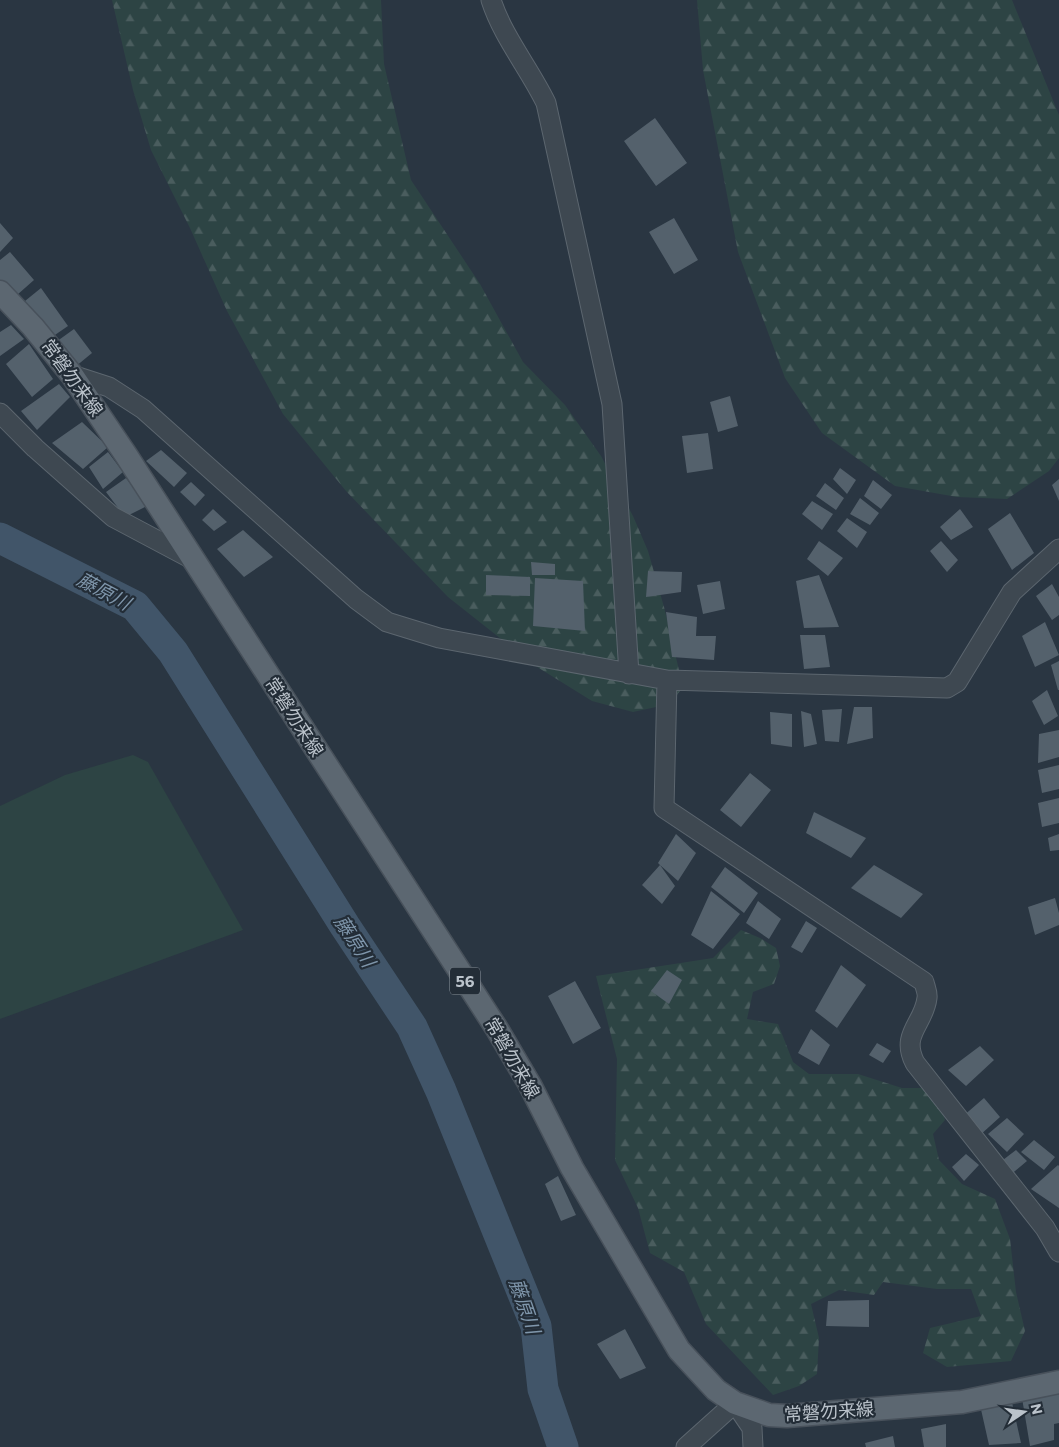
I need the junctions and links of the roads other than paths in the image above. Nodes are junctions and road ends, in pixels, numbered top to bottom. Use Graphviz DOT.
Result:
graph roads {
  1 [pos="490,0"];
  2 [pos="0,292"];
  3 [pos="72,375"];
  4 [pos="0,413"];
  5 [pos="1059,549"];
  6 [pos="194,560"];
  7 [pos="629,674"];
  8 [pos="667,680"];
  9 [pos="1059,1252"];
  10 [pos="1059,1382"];
  11 [pos="735,1403"];
  12 [pos="686,1447"];
  13 [pos="752,1447"];
  1 -- 7 [label="street"];
  2 -- 3 [label="main road, 常磐勿来線 / 56"];
  3 -- 6 [label="main road, 常磐勿来線 / 56"];
  3 -- 7 [label="street"];
  4 -- 6 [label="street"];
  5 -- 8 [label="street"];
  6 -- 11 [label="main road, 常磐勿来線 / 56"];
  7 -- 8 [label="street"];
  8 -- 9 [label="street"];
  10 -- 11 [label="main road, 常磐勿来線 / 56"];
  11 -- 12 [label="street"];
  11 -- 13 [label="street"];
}
